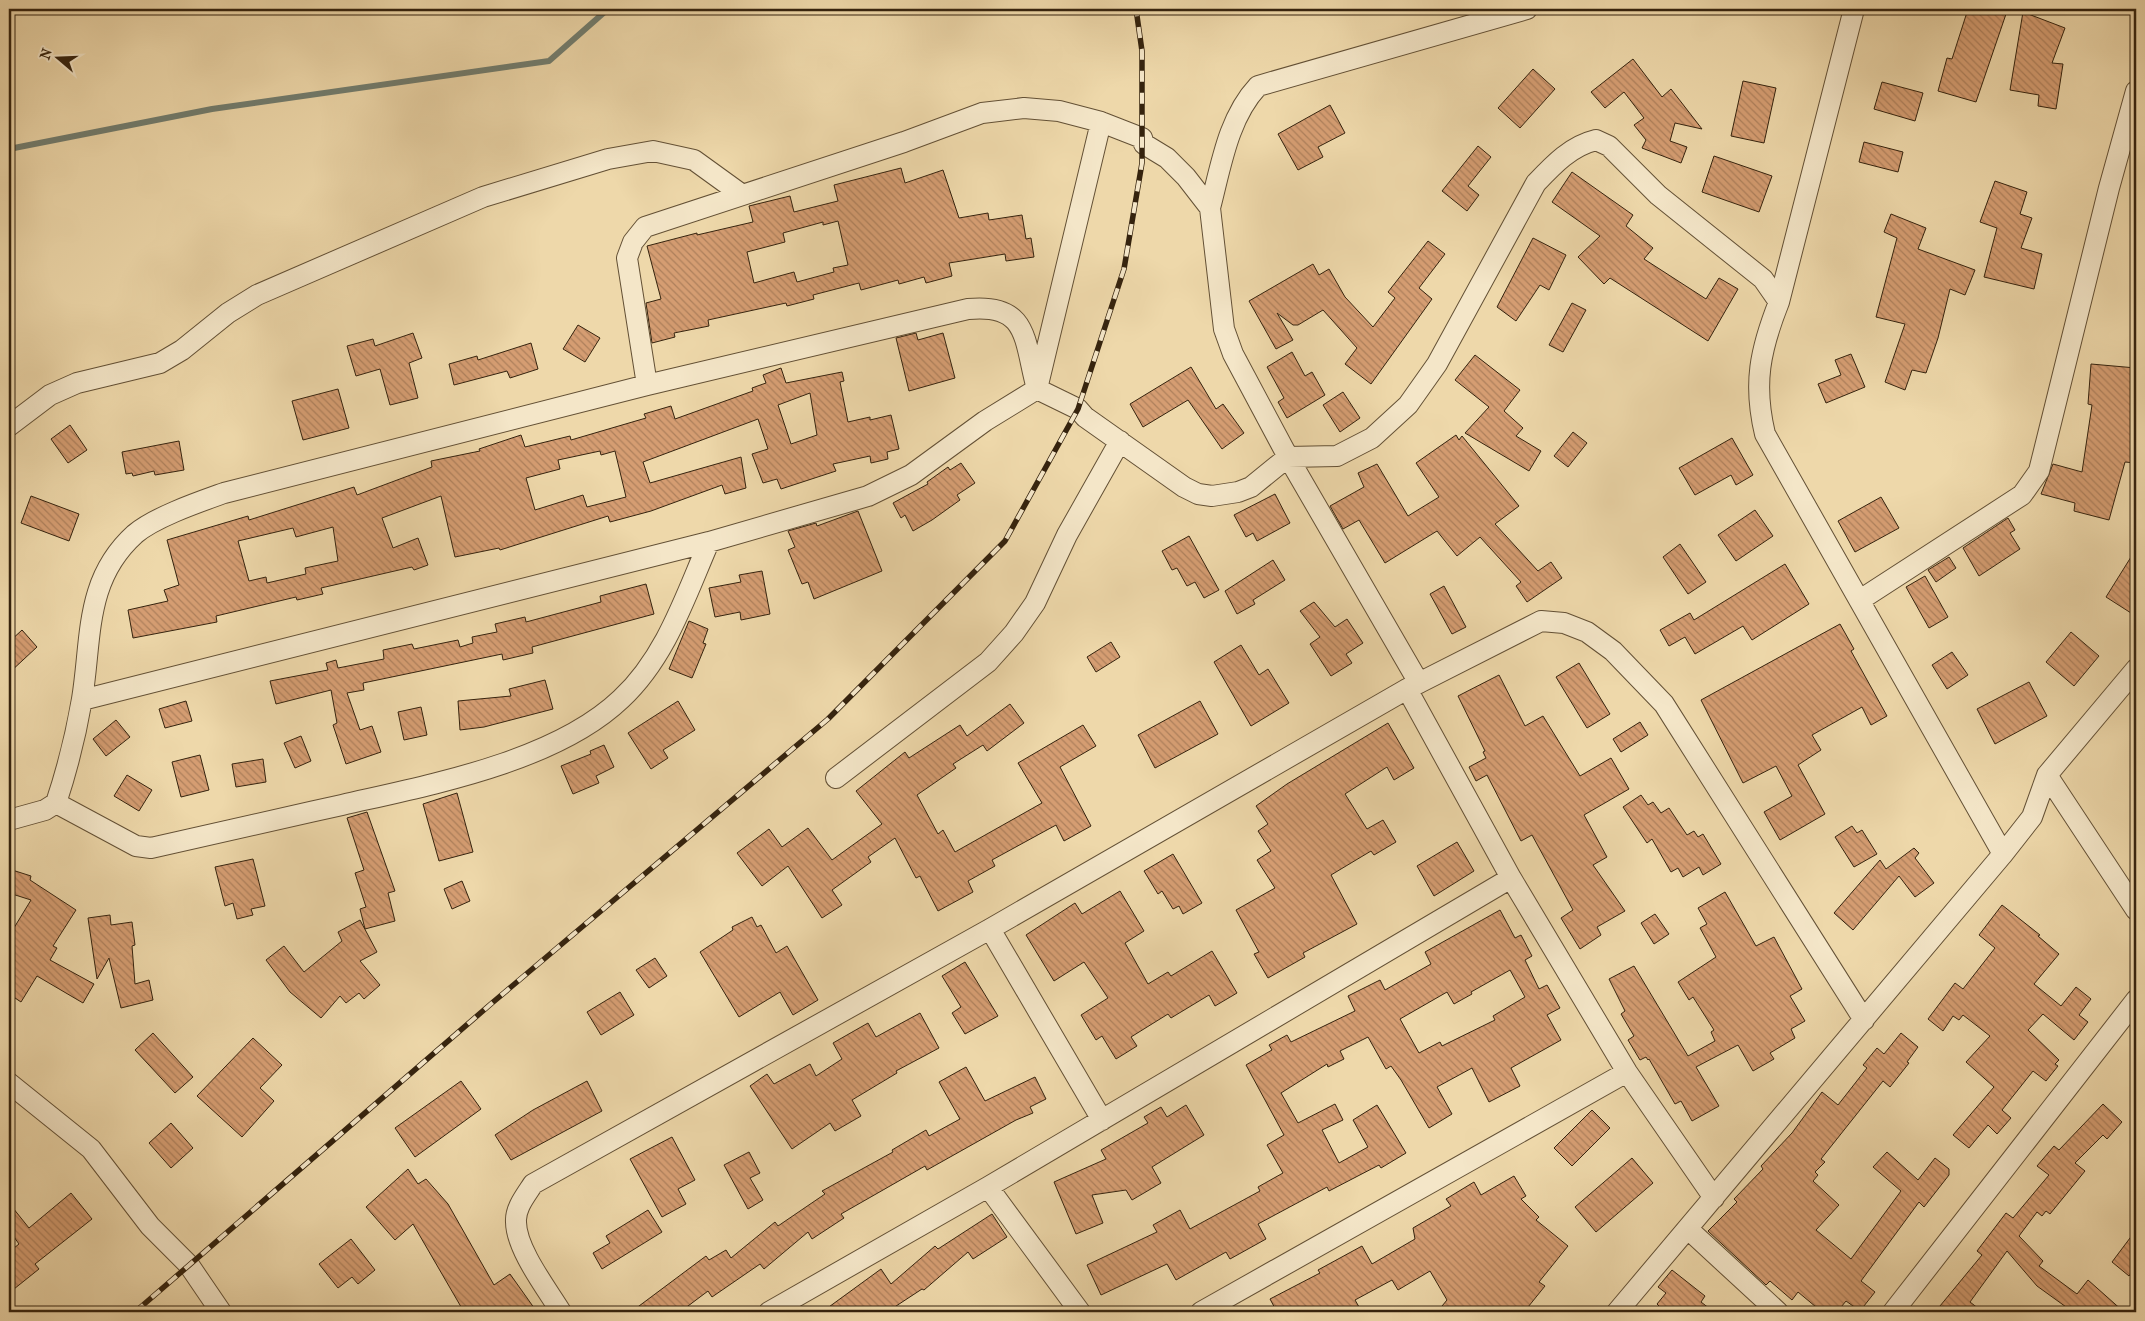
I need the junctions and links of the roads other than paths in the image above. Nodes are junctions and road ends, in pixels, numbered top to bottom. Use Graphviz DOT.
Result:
graph roads {
  1 [pos="1527,9"];
  2 [pos="1854,9"];
  3 [pos="2136,91"];
  4 [pos="1101,122"];
  5 [pos="741,194"];
  6 [pos="1210,208"];
  7 [pos="1779,302"];
  8 [pos="647,385"];
  9 [pos="1037,389"];
  10 [pos="9,426"];
  11 [pos="1120,441"];
  12 [pos="1288,457"];
  13 [pos="709,542"];
  14 [pos="1860,600"];
  15 [pos="2136,669"];
  16 [pos="1413,686"];
  17 [pos="82,700"];
  18 [pos="2047,775"];
  19 [pos="836,778"];
  20 [pos="56,803"];
  21 [pos="9,820"];
  22 [pos="2003,854"];
  23 [pos="1510,878"];
  24 [pos="2136,910"];
  25 [pos="990,929"];
  26 [pos="2136,1000"];
  27 [pos="1864,1020"];
  28 [pos="1627,1072"];
  29 [pos="9,1083"];
  30 [pos="1102,1120"];
  31 [pos="988,1187"];
  32 [pos="1714,1198"];
  33 [pos="1688,1229"];
  34 [pos="221,1312"];
  35 [pos="561,1312"];
  36 [pos="769,1312"];
  37 [pos="1080,1312"];
  38 [pos="1201,1312"];
  39 [pos="1617,1312"];
  40 [pos="1778,1312"];
  41 [pos="1893,1312"];
  1 -- 6 [label="street"];
  2 -- 7 [label="street"];
  3 -- 14 [label="street"];
  4 -- 5 [label="street"];
  4 -- 6 [label="street"];
  4 -- 9 [label="street"];
  5 -- 8 [label="street"];
  5 -- 10 [label="street"];
  6 -- 12 [label="street"];
  7 -- 12 [label="street"];
  7 -- 14 [label="street"];
  8 -- 9 [label="street"];
  8 -- 17 [label="street"];
  9 -- 11 [label="street"];
  9 -- 13 [label="street"];
  11 -- 12 [label="street"];
  11 -- 19 [label="street"];
  12 -- 16 [label="street"];
  13 -- 17 [label="street"];
  13 -- 20 [label="street"];
  14 -- 22 [label="street"];
  15 -- 18 [label="street"];
  16 -- 23 [label="street"];
  16 -- 25 [label="street"];
  16 -- 27 [label="street"];
  17 -- 20 [label="street"];
  18 -- 22 [label="street"];
  18 -- 24 [label="street"];
  20 -- 21 [label="street"];
  22 -- 27 [label="street"];
  23 -- 28 [label="street"];
  23 -- 30 [label="street"];
  25 -- 30 [label="street"];
  25 -- 35 [label="street"];
  26 -- 41 [label="street"];
  27 -- 32 [label="street"];
  28 -- 32 [label="street"];
  28 -- 38 [label="street"];
  29 -- 34 [label="street"];
  30 -- 31 [label="street"];
  31 -- 36 [label="street"];
  31 -- 37 [label="street"];
  32 -- 33 [label="street"];
  33 -- 39 [label="street"];
  33 -- 40 [label="street"];
}
